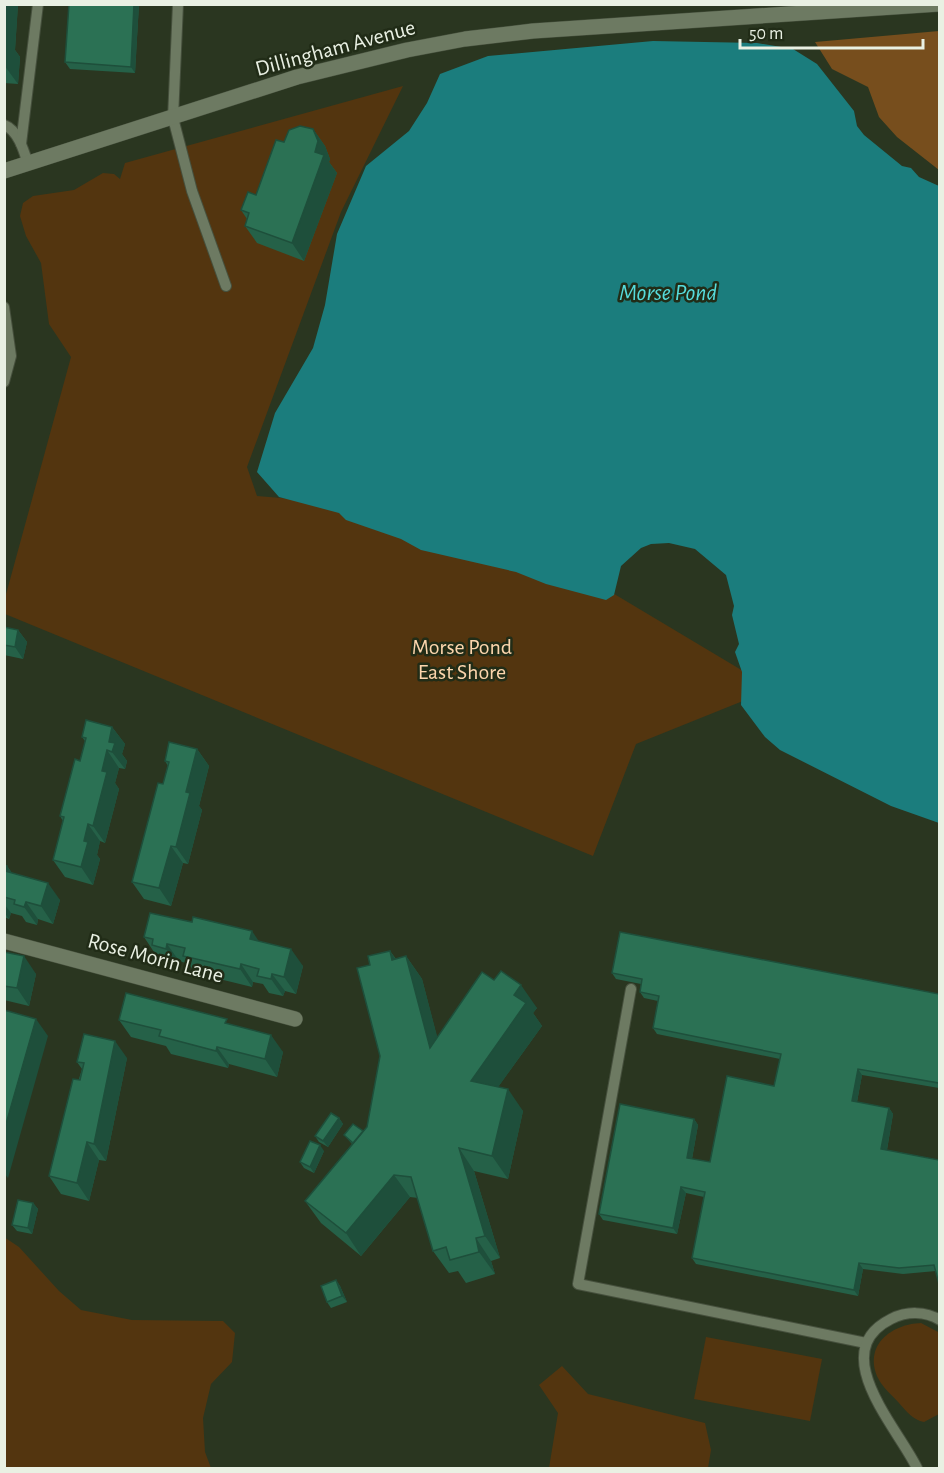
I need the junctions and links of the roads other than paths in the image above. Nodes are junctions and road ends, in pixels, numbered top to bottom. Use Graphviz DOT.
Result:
graph roads {
  1 [pos="38,4"];
  2 [pos="178,4"];
  3 [pos="939,4"];
  4 [pos="173,118"];
  5 [pos="4,125"];
  6 [pos="21,144"];
  7 [pos="28,164"];
  8 [pos="4,171"];
  9 [pos="226,286"];
  10 [pos="4,307"];
  11 [pos="4,382"];
  12 [pos="4,940"];
  13 [pos="631,988"];
  14 [pos="296,1019"];
  15 [pos="939,1320"];
  16 [pos="866,1343"];
  17 [pos="917,1468"];
  1 -- 6 [label="lane"];
  2 -- 4 [label="lane"];
  3 -- 4 [label="street, Dillingham Avenue"];
  4 -- 7 [label="street, Dillingham Avenue"];
  4 -- 9 [label="lane"];
  5 -- 6 [label="lane"];
  6 -- 7 [label="lane"];
  7 -- 8 [label="street, Dillingham Avenue"];
  10 -- 11 [label="lane"];
  12 -- 14 [label="street, Rose Morin Lane"];
  13 -- 16 [label="lane"];
  15 -- 16 [label="lane"];
  16 -- 17 [label="lane"];
}
